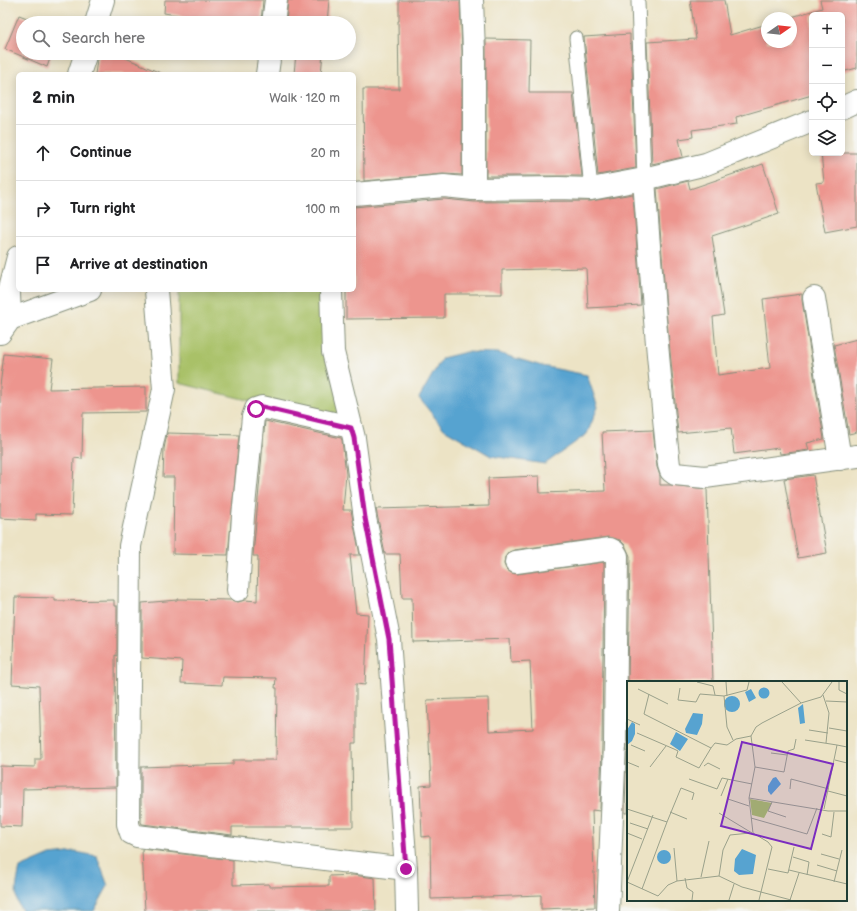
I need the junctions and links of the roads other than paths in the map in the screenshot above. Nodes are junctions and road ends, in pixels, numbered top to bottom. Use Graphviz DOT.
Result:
graph roads {
  1 [pos="103,0"];
  2 [pos="276,0"];
  3 [pos="472,0"];
  4 [pos="638,2"];
  5 [pos="98,16"];
  6 [pos="274,16"];
  7 [pos="576,38"];
  8 [pos="84,60"];
  9 [pos="269,60"];
  10 [pos="80,72"];
  11 [pos="267,72"];
  12 [pos="857,101"];
  13 [pos="845,107"];
  14 [pos="809,122"];
  15 [pos="644,179"];
  16 [pos="474,189"];
  17 [pos="591,189"];
  18 [pos="356,194"];
  19 [pos="16,261"];
  20 [pos="4,288"];
  21 [pos="85,292"];
  22 [pos="156,292"];
  23 [pos="331,292"];
  24 [pos="814,298"];
  25 [pos="5,326"];
  26 [pos="351,428"];
  27 [pos="848,457"];
  28 [pos="516,562"];
  29 [pos="238,590"];
  30 [pos="406,869"];
  31 [pos="407,911"];
  32 [pos="608,911"];
  1 -- 5 [label="street"];
  2 -- 6 [label="street"];
  3 -- 16 [label="street"];
  4 -- 15 [label="lane"];
  7 -- 17 [label="lane"];
  8 -- 10 [label="street"];
  9 -- 11 [label="street"];
  12 -- 13 [label="street"];
  14 -- 15 [label="street"];
  15 -- 17 [label="street"];
  15 -- 27 [label="street"];
  16 -- 17 [label="street"];
  16 -- 18 [label="street"];
  19 -- 20 [label="street"];
  20 -- 25 [label="street"];
  21 -- 25 [label="street"];
  22 -- 30 [label="street"];
  23 -- 26 [label="street"];
  24 -- 27 [label="street"];
  26 -- 29 [label="street"];
  26 -- 30 [label="street"];
  28 -- 32 [label="street"];
  30 -- 31 [label="street"];
}
